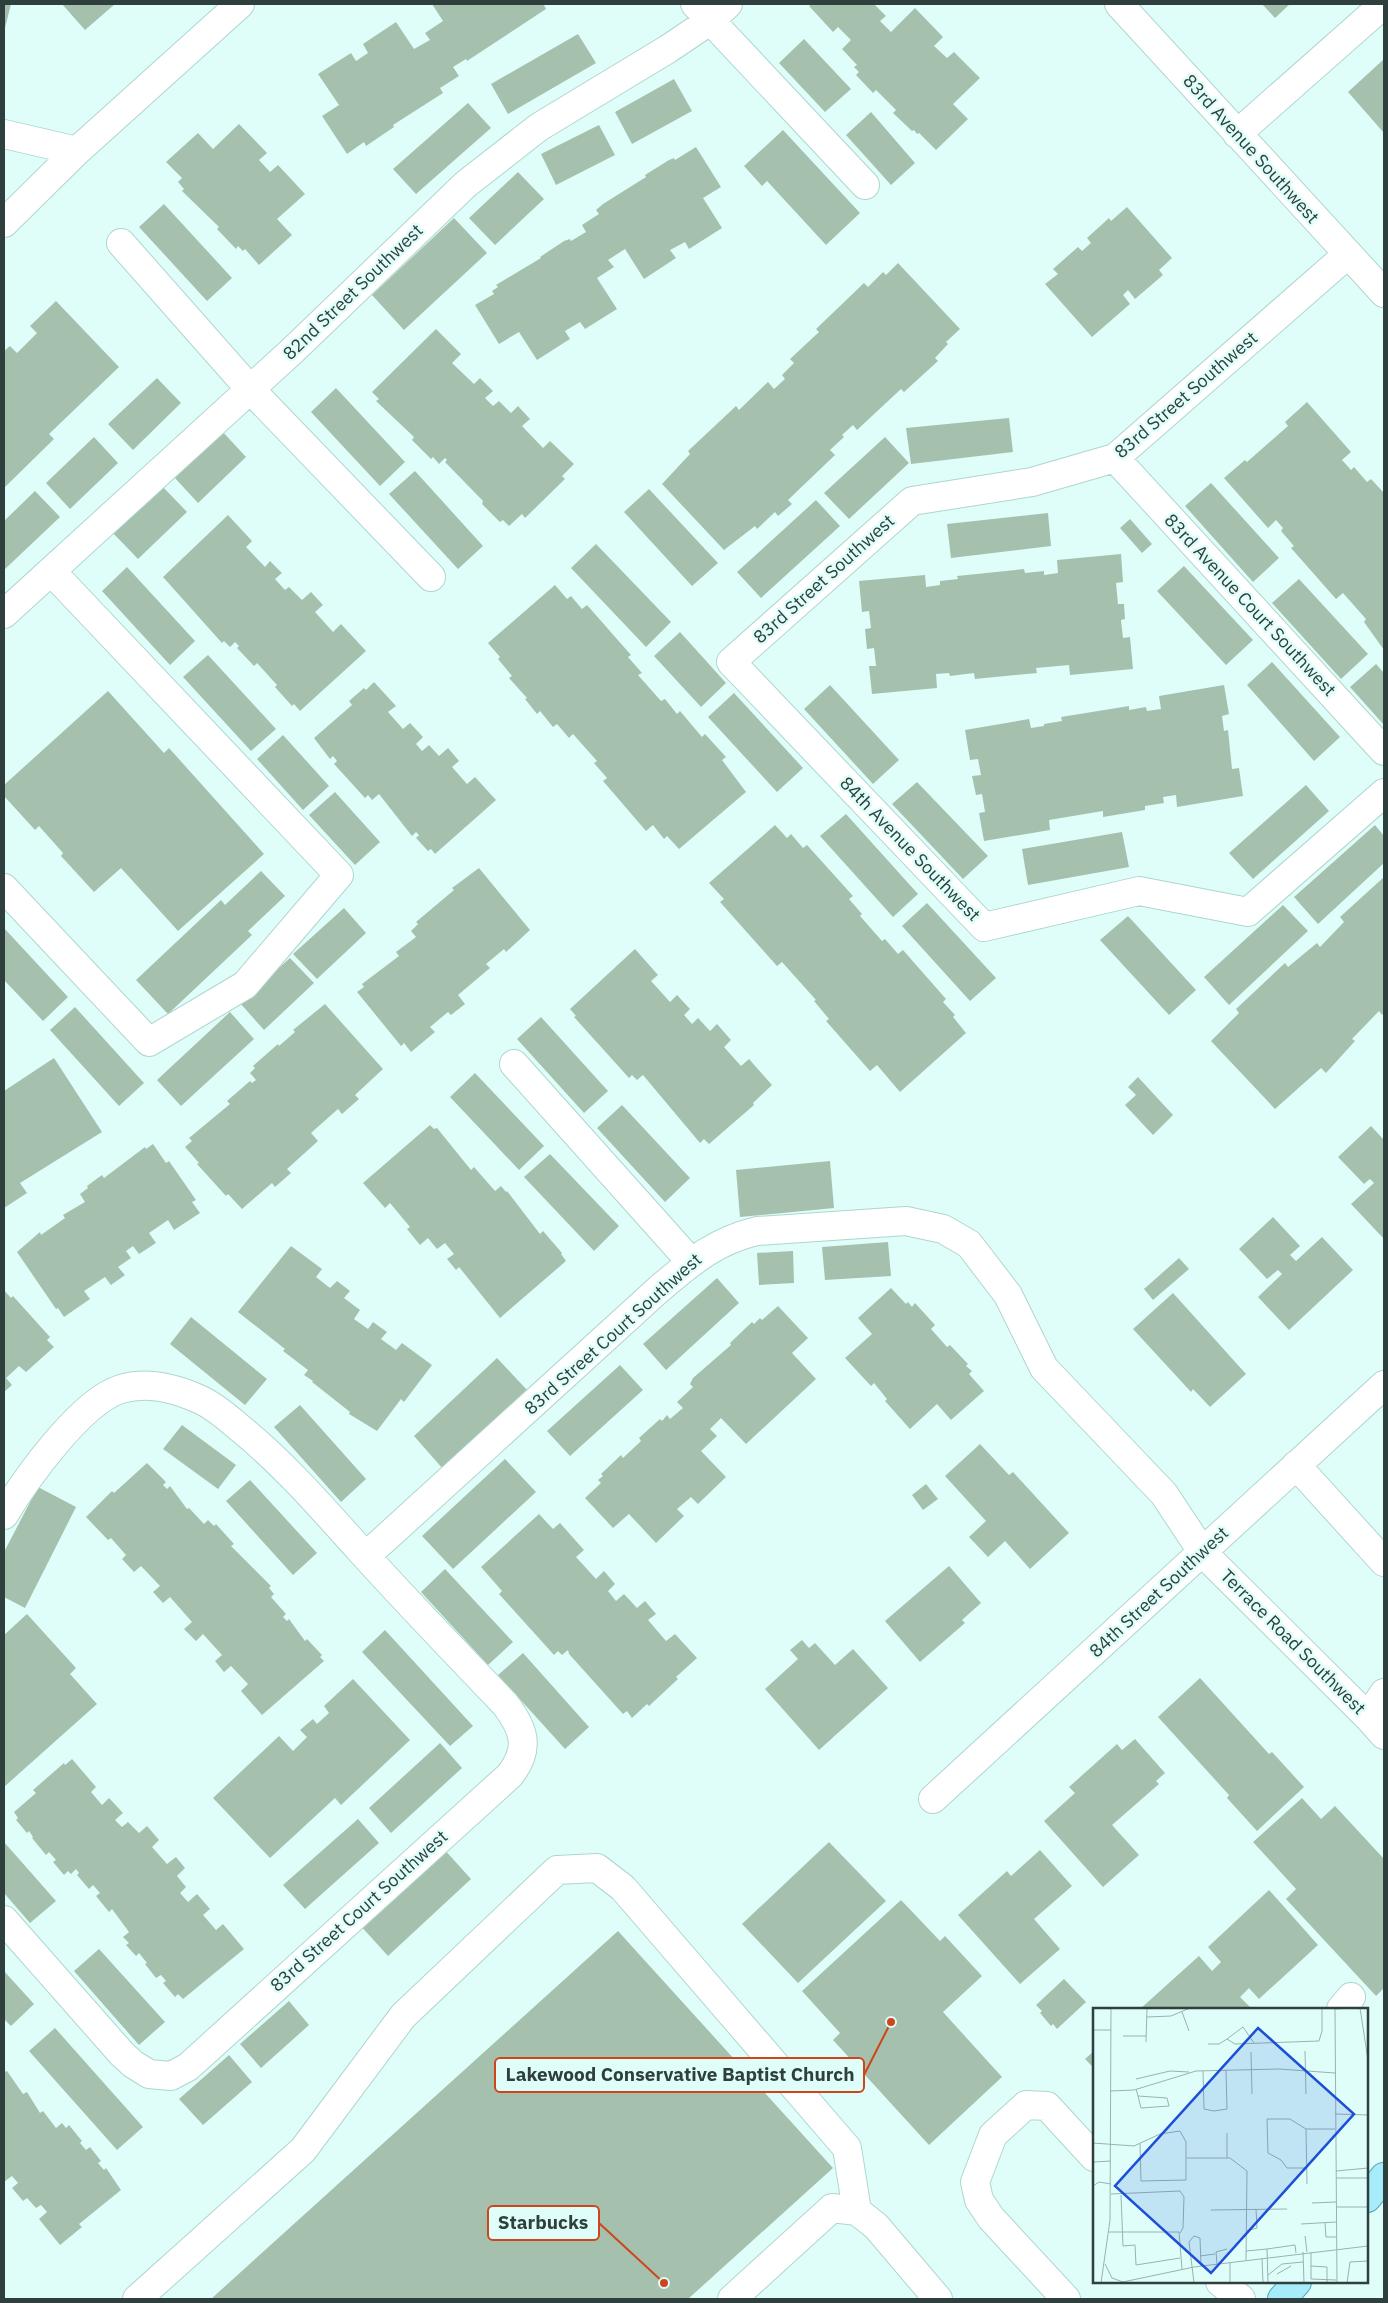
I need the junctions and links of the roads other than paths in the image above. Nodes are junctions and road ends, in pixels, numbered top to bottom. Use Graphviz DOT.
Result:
graph roads {
  1 [pos="240,4"];
  2 [pos="1119,4"];
  3 [pos="1384,4"];
  4 [pos="711,9"];
  5 [pos="4,134"];
  6 [pos="1237,134"];
  7 [pos="77,151"];
  8 [pos="865,185"];
  9 [pos="4,224"];
  10 [pos="121,243"];
  11 [pos="1348,254"];
  12 [pos="1384,293"];
  13 [pos="250,388"];
  14 [pos="1115,458"];
  15 [pos="50,571"];
  16 [pos="431,577"];
  17 [pos="4,614"];
  18 [pos="731,662"];
  19 [pos="1384,751"];
  20 [pos="1384,793"];
  21 [pos="4,888"];
  22 [pos="514,1064"];
  23 [pos="691,1262"];
  24 [pos="1044,1368"];
  25 [pos="1384,1385"];
  26 [pos="1296,1465"];
  27 [pos="4,1515"];
  28 [pos="1204,1553"];
  29 [pos="366,1556"];
  30 [pos="1384,1562"];
  31 [pos="1384,1693"];
  32 [pos="1376,1726"];
  33 [pos="933,1799"];
  34 [pos="4,1920"];
  35 [pos="1093,2156"];
  36 [pos="856,2211"];
  37 [pos="1221,2283"];
  38 [pos="1296,2283"];
  39 [pos="137,2299"];
  40 [pos="732,2299"];
  41 [pos="938,2299"];
  42 [pos="1066,2299"];
  43 [pos="1241,2299"];
  44 [pos="1282,2299"];
  1 -- 7 [label="street"];
  2 -- 6 [label="street, 83rd Avenue Southwest"];
  3 -- 6 [label="street"];
  4 -- 8 [label="street"];
  4 -- 13 [label="street, 82nd Street Southwest"];
  5 -- 7 [label="street"];
  6 -- 11 [label="street, 83rd Avenue Southwest"];
  7 -- 9 [label="street"];
  10 -- 13 [label="street"];
  11 -- 12 [label="street, 83rd Avenue Southwest"];
  11 -- 14 [label="street, 83rd Street Southwest"];
  13 -- 15 [label="street, 82nd Street Southwest"];
  13 -- 16 [label="street"];
  14 -- 18 [label="street, 83rd Street Southwest"];
  14 -- 19 [label="street, 83rd Avenue Court Southwest"];
  15 -- 17 [label="street, 82nd Street Southwest"];
  15 -- 21 [label="street"];
  18 -- 20 [label="street, 84th Avenue Southwest"];
  22 -- 23 [label="street"];
  23 -- 24 [label="street, 83rd Street Court Southwest"];
  23 -- 29 [label="street, 83rd Street Court Southwest"];
  24 -- 28 [label="street, Terrace Road Southwest"];
  25 -- 26 [label="street, 84th Street Southwest"];
  26 -- 28 [label="street, 84th Street Southwest"];
  26 -- 30 [label="street"];
  27 -- 29 [label="street, 83rd Street Court Southwest"];
  28 -- 32 [label="street, Terrace Road Southwest"];
  28 -- 33 [label="street, 84th Street Southwest"];
  29 -- 34 [label="street, 83rd Street Court Southwest"];
  31 -- 32 [label="street"];
  35 -- 42 [label="street"];
  36 -- 39 [label="street"];
  36 -- 40 [label="street"];
  36 -- 41 [label="street"];
  37 -- 43 [label="street"];
  38 -- 44 [label="main road"];
}
